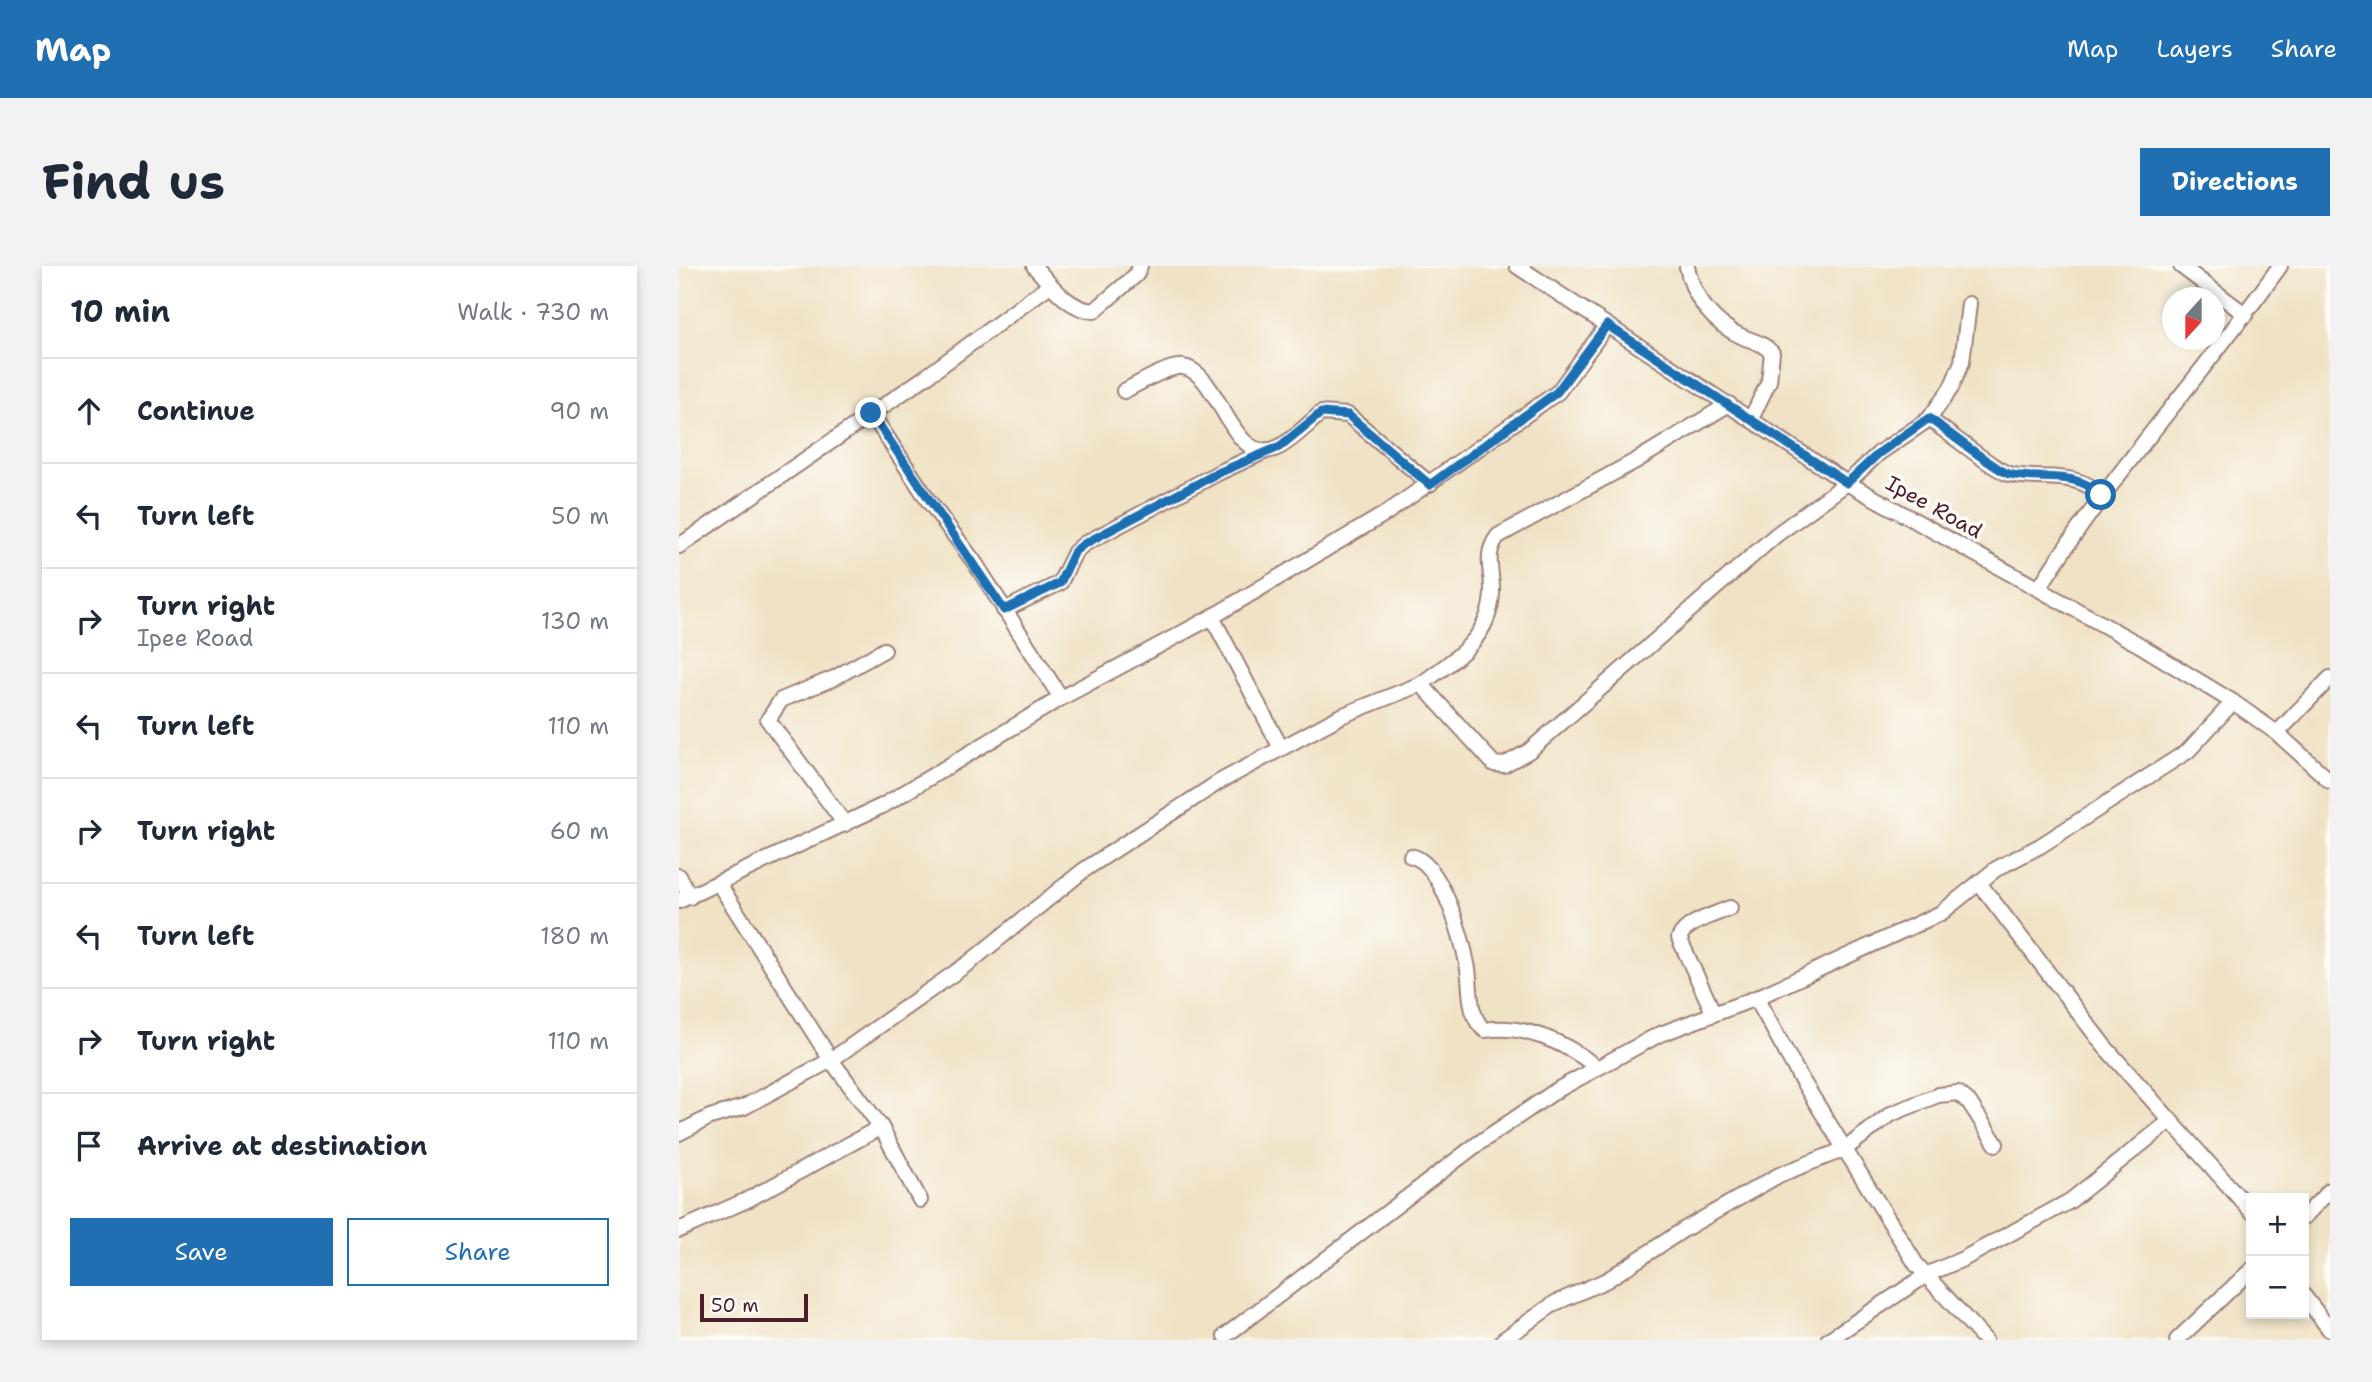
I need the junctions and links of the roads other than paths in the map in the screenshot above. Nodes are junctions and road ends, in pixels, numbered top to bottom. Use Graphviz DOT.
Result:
graph roads {
  1 [pos="1034,266"];
  2 [pos="1140,266"];
  3 [pos="1517,266"];
  4 [pos="2181,266"];
  5 [pos="2280,266"];
  6 [pos="1687,267"];
  7 [pos="1050,285"];
  8 [pos="1969,304"];
  9 [pos="2246,315"];
  10 [pos="1607,325"];
  11 [pos="1123,391"];
  12 [pos="1729,404"];
  13 [pos="871,413"];
  14 [pos="1929,418"];
  15 [pos="1751,419"];
  16 [pos="1268,450"];
  17 [pos="1847,483"];
  18 [pos="1430,485"];
  19 [pos="2101,495"];
  20 [pos="679,546"];
  21 [pos="2039,588"];
  22 [pos="1004,610"];
  23 [pos="1212,617"];
  24 [pos="884,650"];
  25 [pos="2330,678"];
  26 [pos="1420,684"];
  27 [pos="1061,698"];
  28 [pos="2233,702"];
  29 [pos="2277,733"];
  30 [pos="1281,748"];
  31 [pos="2330,781"];
  32 [pos="845,824"];
  33 [pos="1411,856"];
  34 [pos="679,876"];
  35 [pos="1979,883"];
  36 [pos="719,884"];
  37 [pos="685,899"];
  38 [pos="1730,908"];
  39 [pos="1756,998"];
  40 [pos="1713,1012"];
  41 [pos="831,1060"];
  42 [pos="1595,1066"];
  43 [pos="2170,1121"];
  44 [pos="881,1127"];
  45 [pos="679,1133"];
  46 [pos="1996,1144"];
  47 [pos="1845,1149"];
  48 [pos="2330,1190"];
  49 [pos="920,1200"];
  50 [pos="2246,1205"];
  51 [pos="2309,1212"];
  52 [pos="679,1230"];
  53 [pos="1928,1274"];
  54 [pos="2246,1275"];
  55 [pos="2309,1303"];
  56 [pos="2330,1330"];
  57 [pos="1226,1336"];
  58 [pos="1503,1340"];
  59 [pos="1828,1340"];
  60 [pos="1985,1340"];
  61 [pos="2177,1340"];
  1 -- 7 [label="street"];
  2 -- 7 [label="street"];
  3 -- 10 [label="street, Ipee Road"];
  4 -- 9 [label="street"];
  5 -- 9 [label="street"];
  6 -- 15 [label="street"];
  7 -- 13 [label="street"];
  8 -- 14 [label="street"];
  9 -- 19 [label="street"];
  10 -- 12 [label="street, Ipee Road"];
  10 -- 18 [label="street"];
  11 -- 16 [label="street"];
  12 -- 15 [label="street, Ipee Road"];
  12 -- 26 [label="street"];
  13 -- 20 [label="street"];
  13 -- 22 [label="street"];
  14 -- 17 [label="street"];
  14 -- 19 [label="street"];
  15 -- 17 [label="street, Ipee Road"];
  16 -- 18 [label="street"];
  16 -- 22 [label="street"];
  17 -- 21 [label="street, Ipee Road"];
  17 -- 26 [label="street"];
  18 -- 23 [label="street"];
  19 -- 21 [label="street"];
  21 -- 28 [label="street, Ipee Road"];
  22 -- 27 [label="street"];
  23 -- 27 [label="street"];
  23 -- 30 [label="street"];
  24 -- 32 [label="street"];
  25 -- 29 [label="street"];
  26 -- 30 [label="street"];
  27 -- 32 [label="street"];
  28 -- 29 [label="street, Ipee Road"];
  28 -- 35 [label="street"];
  29 -- 31 [label="street, Ipee Road"];
  30 -- 41 [label="street"];
  32 -- 36 [label="street"];
  33 -- 42 [label="street"];
  34 -- 37 [label="street"];
  35 -- 39 [label="street"];
  35 -- 43 [label="street"];
  36 -- 37 [label="street"];
  36 -- 41 [label="street"];
  38 -- 40 [label="street"];
  39 -- 40 [label="street"];
  39 -- 47 [label="street"];
  40 -- 42 [label="street"];
  41 -- 44 [label="street"];
  41 -- 45 [label="street"];
  42 -- 57 [label="street"];
  43 -- 50 [label="street"];
  43 -- 53 [label="street"];
  44 -- 49 [label="street"];
  44 -- 52 [label="street"];
  46 -- 47 [label="street"];
  47 -- 53 [label="street"];
  47 -- 58 [label="street"];
  48 -- 51 [label="street"];
  53 -- 59 [label="street"];
  53 -- 60 [label="street"];
  54 -- 61 [label="street"];
  55 -- 56 [label="street"];
}
